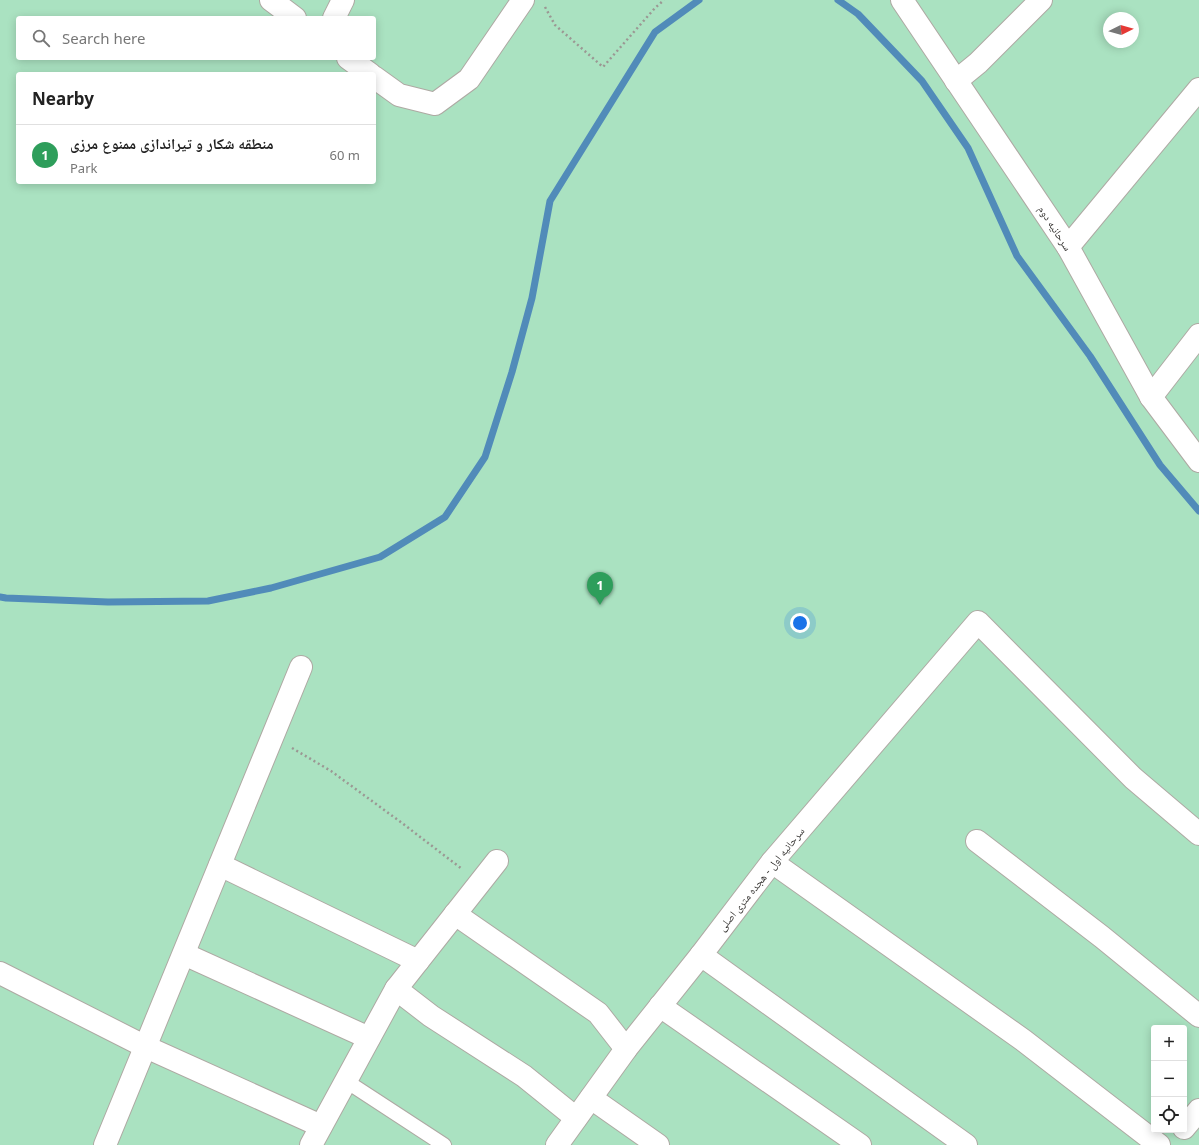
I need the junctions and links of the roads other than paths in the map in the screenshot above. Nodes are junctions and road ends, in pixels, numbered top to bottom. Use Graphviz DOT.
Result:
graph roads {
  1 [pos="271,0"];
  2 [pos="343,0"];
  3 [pos="523,0"];
  4 [pos="902,0"];
  5 [pos="1041,0"];
  6 [pos="292,16"];
  7 [pos="335,16"];
  8 [pos="351,60"];
  9 [pos="367,72"];
  10 [pos="376,78"];
  11 [pos="956,81"];
  12 [pos="1199,89"];
  13 [pos="1068,247"];
  14 [pos="1199,335"];
  15 [pos="1151,397"];
  16 [pos="1199,461"];
  17 [pos="301,667"];
  18 [pos="1199,834"];
  19 [pos="977,841"];
  20 [pos="497,861"];
  21 [pos="772,862"];
  22 [pos="220,865"];
  23 [pos="455,914"];
  24 [pos="184,954"];
  25 [pos="701,955"];
  26 [pos="418,961"];
  27 [pos="0,973"];
  28 [pos="396,989"];
  29 [pos="660,1006"];
  30 [pos="1199,1016"];
  31 [pos="369,1038"];
  32 [pos="146,1047"];
  33 [pos="626,1049"];
  34 [pos="346,1082"];
  35 [pos="591,1098"];
  36 [pos="1199,1110"];
  37 [pos="576,1118"];
  38 [pos="1187,1124"];
  39 [pos="321,1126"];
  40 [pos="1180,1133"];
  41 [pos="105,1145"];
  42 [pos="311,1145"];
  43 [pos="444,1145"];
  44 [pos="556,1145"];
  45 [pos="658,1145"];
  46 [pos="860,1145"];
  47 [pos="966,1145"];
  48 [pos="1159,1145"];
  49 [pos="1171,1145"];
  1 -- 6 [label="street"];
  2 -- 7 [label="street"];
  3 -- 10 [label="street"];
  4 -- 11 [label="street, سرحانیه دوم"];
  5 -- 11 [label="street"];
  8 -- 9 [label="street"];
  11 -- 13 [label="street, سرحانیه دوم"];
  12 -- 13 [label="street"];
  13 -- 15 [label="street, سرحانیه دوم"];
  14 -- 15 [label="street"];
  15 -- 16 [label="street, سرحانیه دوم"];
  17 -- 22 [label="street"];
  18 -- 21 [label="street, سرحانیه اول - هجده متری اصلی"];
  19 -- 30 [label="street"];
  20 -- 23 [label="street"];
  21 -- 25 [label="street, سرحانیه اول - هجده متری اصلی"];
  21 -- 48 [label="street"];
  22 -- 24 [label="street"];
  22 -- 26 [label="street"];
  23 -- 26 [label="street"];
  23 -- 33 [label="street"];
  24 -- 31 [label="street"];
  24 -- 32 [label="street"];
  25 -- 29 [label="street, سرحانیه اول - هجده متری اصلی"];
  25 -- 47 [label="street"];
  26 -- 28 [label="street"];
  27 -- 32 [label="street"];
  28 -- 31 [label="street"];
  28 -- 37 [label="street"];
  29 -- 33 [label="street, سرحانیه اول - هجده متری اصلی"];
  29 -- 46 [label="street"];
  31 -- 34 [label="street"];
  32 -- 39 [label="street"];
  32 -- 41 [label="street"];
  33 -- 35 [label="street, سرحانیه اول - هجده متری اصلی"];
  34 -- 39 [label="street"];
  34 -- 43 [label="lane"];
  35 -- 37 [label="street, سرحانیه اول - هجده متری اصلی"];
  35 -- 45 [label="street"];
  36 -- 38 [label="street"];
  37 -- 44 [label="street, سرحانیه اول - هجده متری اصلی"];
  39 -- 42 [label="street"];
  40 -- 49 [label="street"];
}
